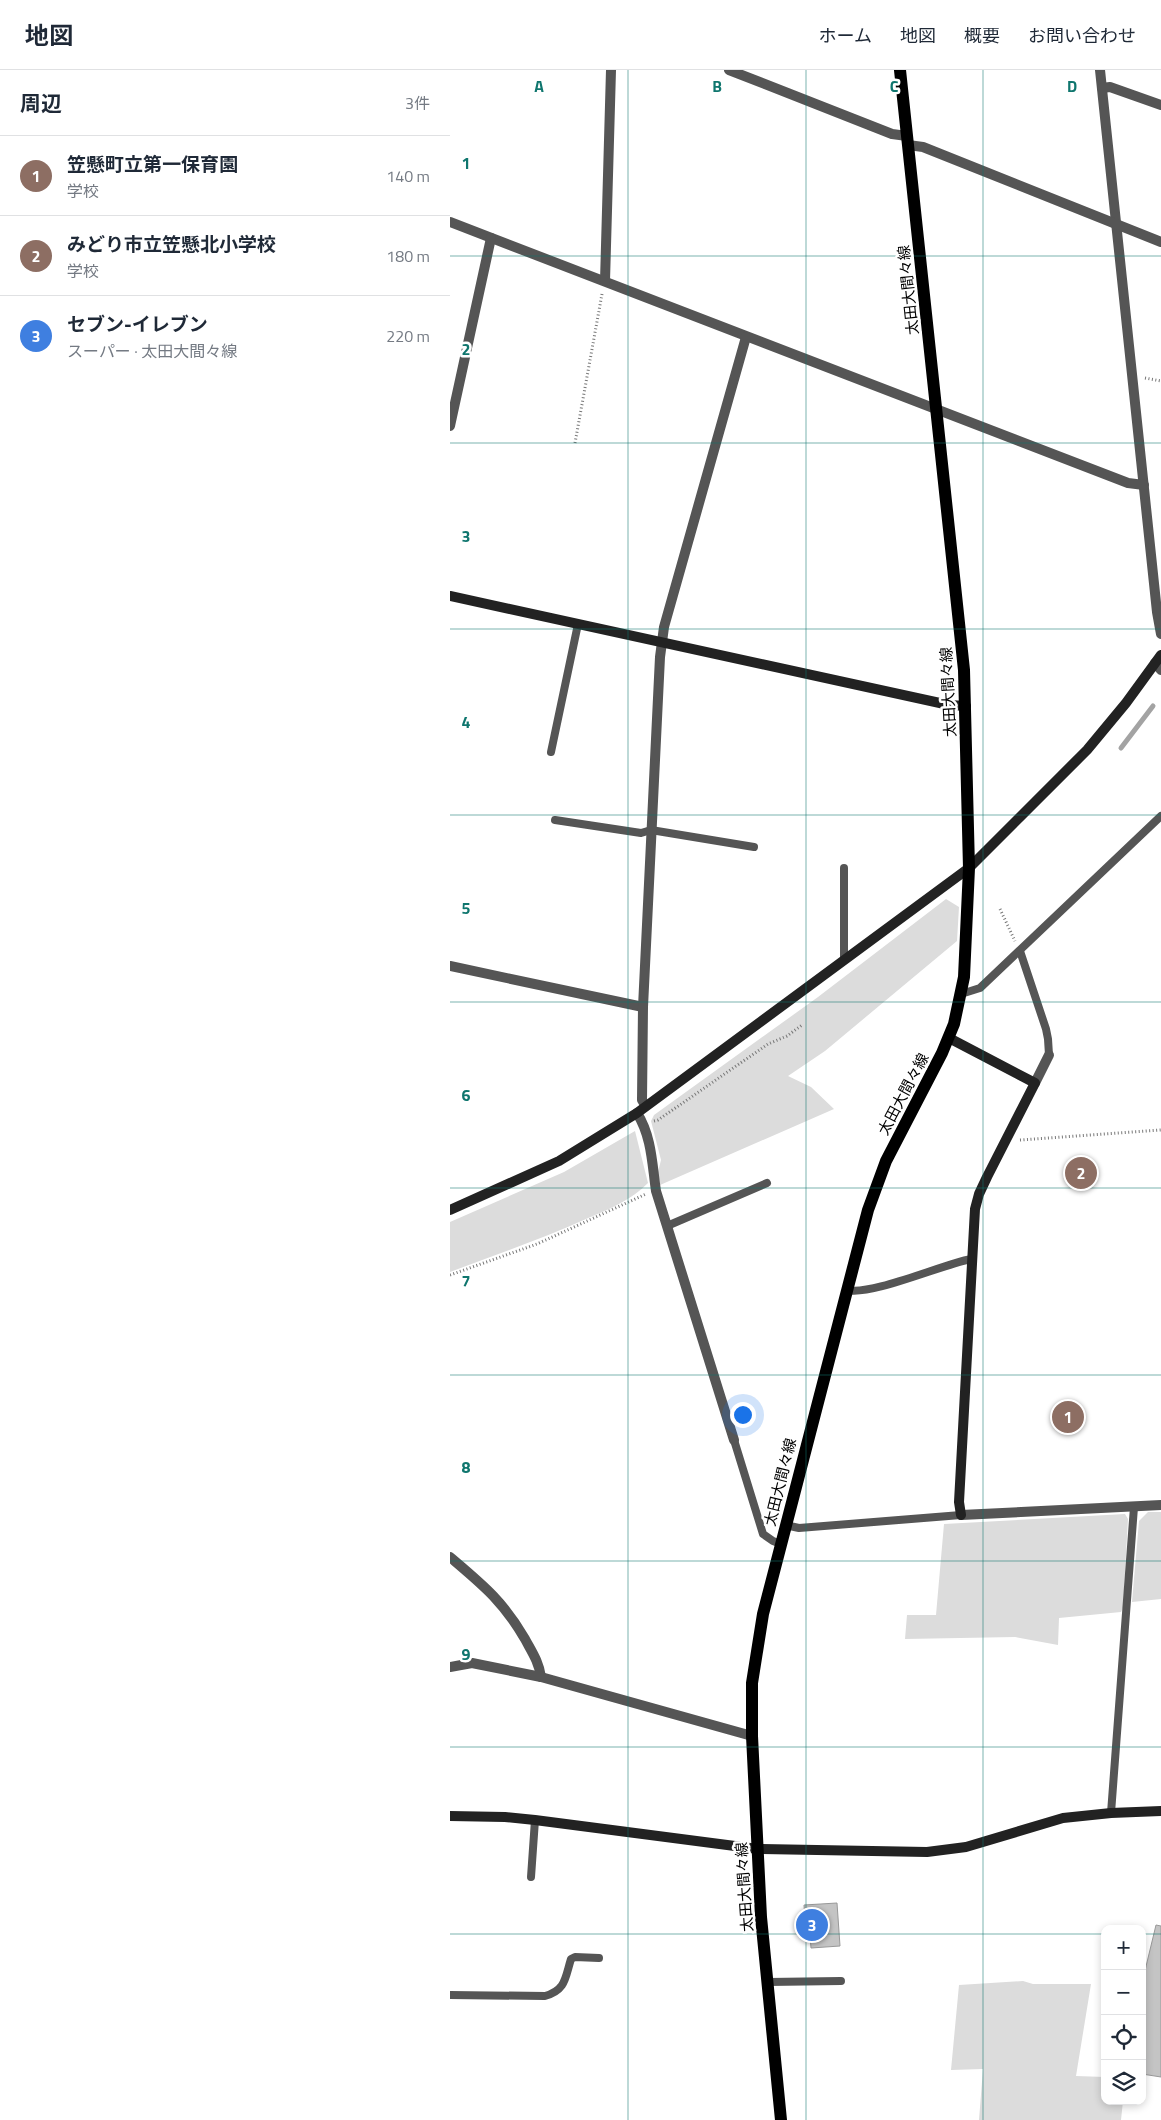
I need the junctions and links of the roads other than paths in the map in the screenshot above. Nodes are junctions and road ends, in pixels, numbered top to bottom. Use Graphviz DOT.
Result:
graph roads {
  1 [pos="611,70"];
  2 [pos="729,70"];
  3 [pos="900,70"];
  4 [pos="1100,70"];
  5 [pos="1102,88"];
  6 [pos="1161,105"];
  7 [pos="908,140"];
  8 [pos="450,222"];
  9 [pos="1116,224"];
  10 [pos="491,238"];
  11 [pos="1161,242"];
  12 [pos="605,281"];
  13 [pos="746,337"];
  14 [pos="936,408"];
  15 [pos="450,426"];
  16 [pos="1144,485"];
  17 [pos="450,596"];
  18 [pos="578,624"];
  19 [pos="1161,634"];
  20 [pos="662,642"];
  21 [pos="1159,662"];
  22 [pos="966,706"];
  23 [pos="551,752"];
  24 [pos="1161,816"];
  25 [pos="554,820"];
  26 [pos="651,830"];
  27 [pos="754,847"];
  28 [pos="844,868"];
  29 [pos="969,868"];
  30 [pos="1020,951"];
  31 [pos="844,959"];
  32 [pos="450,966"];
  33 [pos="962,994"];
  34 [pos="643,1008"];
  35 [pos="949,1038"];
  36 [pos="1049,1055"];
  37 [pos="1035,1083"];
  38 [pos="645,1106"];
  39 [pos="637,1113"];
  40 [pos="767,1183"];
  41 [pos="450,1210"];
  42 [pos="667,1226"];
  43 [pos="971,1259"];
  44 [pos="847,1290"];
  45 [pos="734,1440"];
  46 [pos="1161,1505"];
  47 [pos="1134,1507"];
  48 [pos="961,1515"];
  49 [pos="785,1525"];
  50 [pos="781,1544"];
  51 [pos="450,1558"];
  52 [pos="450,1667"];
  53 [pos="541,1677"];
  54 [pos="752,1736"];
  55 [pos="1161,1811"];
  56 [pos="1111,1813"];
  57 [pos="450,1816"];
  58 [pos="535,1820"];
  59 [pos="758,1849"];
  60 [pos="531,1877"];
  61 [pos="599,1958"];
  62 [pos="841,1981"];
  63 [pos="768,1982"];
  64 [pos="450,1995"];
  65 [pos="781,2120"];
  1 -- 12 [label="street"];
  2 -- 7 [label="street"];
  3 -- 7 [label="main road, 太田大間々線"];
  4 -- 5 [label="street"];
  5 -- 6 [label="street"];
  5 -- 9 [label="street"];
  7 -- 9 [label="street"];
  7 -- 14 [label="main road, 太田大間々線"];
  8 -- 10 [label="street"];
  9 -- 11 [label="street"];
  9 -- 16 [label="street"];
  10 -- 12 [label="street"];
  10 -- 15 [label="street"];
  12 -- 13 [label="street"];
  13 -- 14 [label="street"];
  13 -- 20 [label="street"];
  14 -- 16 [label="street"];
  14 -- 22 [label="main road, 太田大間々線"];
  16 -- 19 [label="street"];
  17 -- 18 [label="street"];
  18 -- 20 [label="street"];
  18 -- 23 [label="lane"];
  20 -- 22 [label="street"];
  20 -- 26 [label="street"];
  21 -- 29 [label="street"];
  22 -- 29 [label="main road, 太田大間々線"];
  24 -- 30 [label="lane"];
  25 -- 26 [label="lane"];
  26 -- 27 [label="lane"];
  26 -- 34 [label="street"];
  28 -- 31 [label="lane"];
  29 -- 31 [label="street"];
  29 -- 33 [label="main road, 太田大間々線"];
  30 -- 33 [label="lane"];
  30 -- 36 [label="lane"];
  31 -- 38 [label="street"];
  32 -- 34 [label="street"];
  33 -- 35 [label="main road, 太田大間々線"];
  34 -- 38 [label="street"];
  35 -- 37 [label="street"];
  35 -- 44 [label="main road, 太田大間々線"];
  36 -- 37 [label="street"];
  37 -- 43 [label="street"];
  38 -- 39 [label="street"];
  39 -- 41 [label="street"];
  39 -- 42 [label="street"];
  40 -- 42 [label="lane"];
  42 -- 45 [label="street"];
  43 -- 44 [label="lane"];
  43 -- 48 [label="street"];
  44 -- 49 [label="main road, 太田大間々線"];
  45 -- 50 [label="lane"];
  46 -- 47 [label="street"];
  47 -- 48 [label="street"];
  47 -- 56 [label="lane"];
  48 -- 49 [label="lane"];
  49 -- 50 [label="main road, 太田大間々線"];
  50 -- 54 [label="main road, 太田大間々線"];
  51 -- 53 [label="street"];
  52 -- 53 [label="street"];
  53 -- 54 [label="street"];
  54 -- 59 [label="main road, 太田大間々線"];
  55 -- 56 [label="street"];
  56 -- 59 [label="street"];
  57 -- 58 [label="street"];
  58 -- 59 [label="street"];
  58 -- 60 [label="lane"];
  59 -- 63 [label="main road, 太田大間々線"];
  61 -- 64 [label="lane"];
  62 -- 63 [label="lane"];
  63 -- 65 [label="main road, 太田大間々線"];
}
